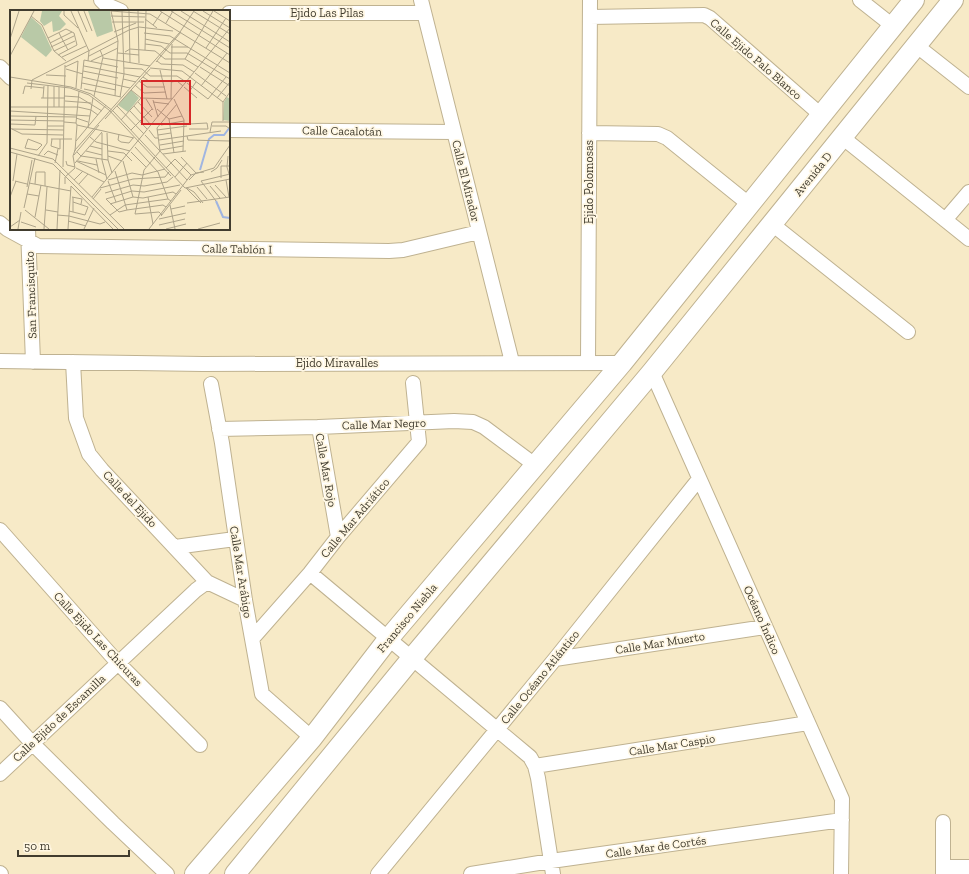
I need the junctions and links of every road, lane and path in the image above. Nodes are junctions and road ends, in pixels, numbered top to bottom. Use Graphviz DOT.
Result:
graph roads {
  1 [pos="101,0"];
  2 [pos="590,0"];
  3 [pos="860,0"];
  4 [pos="914,0"];
  5 [pos="953,0"];
  6 [pos="423,6"];
  7 [pos="119,10"];
  8 [pos="230,13"];
  9 [pos="590,17"];
  10 [pos="893,26"];
  11 [pos="917,46"];
  12 [pos="0,67"];
  13 [pos="10,77"];
  14 [pos="969,88"];
  15 [pos="821,115"];
  16 [pos="230,130"];
  17 [pos="454,132"];
  18 [pos="589,133"];
  19 [pos="842,137"];
  20 [pos="969,192"];
  21 [pos="750,205"];
  22 [pos="945,220"];
  23 [pos="0,223"];
  24 [pos="772,224"];
  25 [pos="10,230"];
  26 [pos="11,230"];
  27 [pos="479,232"];
  28 [pos="29,235"];
  29 [pos="969,239"];
  30 [pos="908,332"];
  31 [pos="0,361"];
  32 [pos="33,362"];
  33 [pos="73,362"];
  34 [pos="512,362"];
  35 [pos="588,363"];
  36 [pos="622,363"];
  37 [pos="652,372"];
  38 [pos="413,383"];
  39 [pos="212,384"];
  40 [pos="417,423"];
  41 [pos="319,426"];
  42 [pos="218,429"];
  43 [pos="536,465"];
  44 [pos="699,479"];
  45 [pos="0,530"];
  46 [pos="338,536"];
  47 [pos="235,539"];
  48 [pos="175,547"];
  49 [pos="310,573"];
  50 [pos="207,582"];
  51 [pos="244,600"];
  52 [pos="765,627"];
  53 [pos="389,638"];
  54 [pos="252,639"];
  55 [pos="412,658"];
  56 [pos="555,659"];
  57 [pos="118,663"];
  58 [pos="0,708"];
  59 [pos="808,724"];
  60 [pos="497,729"];
  61 [pos="312,738"];
  62 [pos="32,743"];
  63 [pos="200,745"];
  64 [pos="535,766"];
  65 [pos="0,774"];
  66 [pos="842,820"];
  67 [pos="943,822"];
  68 [pos="969,867"];
  69 [pos="552,868"];
  70 [pos="943,870"];
  71 [pos="167,874"];
  72 [pos="195,874"];
  73 [pos="235,874"];
  74 [pos="378,874"];
  75 [pos="471,874"];
  76 [pos="841,874"];
  1 -- 7 [label="street"];
  2 -- 9 [label="street, Ejido Polomosas"];
  3 -- 10 [label="street"];
  4 -- 10 [label="street"];
  5 -- 11 [label="street, Avenida D"];
  6 -- 8 [label="street, Ejido Las Pilas"];
  6 -- 17 [label="street, Calle El Mirador"];
  9 -- 15 [label="street, Calle Ejido Palo Blanco"];
  9 -- 18 [label="street, Ejido Polomosas"];
  10 -- 15 [label="street"];
  11 -- 14 [label="street"];
  11 -- 19 [label="street, Avenida D"];
  12 -- 13 [label="street"];
  15 -- 21 [label="street"];
  16 -- 17 [label="street, Calle Cacalotán"];
  17 -- 27 [label="street, Calle El Mirador"];
  18 -- 21 [label="street"];
  18 -- 35 [label="street, Ejido Polomosas"];
  19 -- 22 [label="street"];
  19 -- 24 [label="street, Avenida D"];
  20 -- 22 [label="street"];
  21 -- 36 [label="street"];
  22 -- 29 [label="street"];
  23 -- 25 [label="street, Calle Tablón I"];
  24 -- 30 [label="street"];
  24 -- 37 [label="street, Avenida D"];
  26 -- 28 [label="street, Calle Tablón I"];
  27 -- 28 [label="street, Calle Tablón I"];
  27 -- 34 [label="street, Calle El Mirador"];
  28 -- 32 [label="street, San Francisquito"];
  31 -- 32 [label="street, Ejido Miravalles"];
  32 -- 33 [label="street, Ejido Miravalles"];
  33 -- 34 [label="street, Ejido Miravalles"];
  33 -- 48 [label="street, Calle del Ejido"];
  34 -- 35 [label="street, Ejido Miravalles"];
  35 -- 36 [label="street, Ejido Miravalles"];
  36 -- 43 [label="street, Francisco Niebla"];
  37 -- 44 [label="street, Océano Índico"];
  37 -- 55 [label="street"];
  38 -- 40 [label="street, Calle Mar Adriático"];
  39 -- 42 [label="street, Calle Mar Arábigo"];
  40 -- 41 [label="street, Calle Mar Negro"];
  40 -- 43 [label="street, Calle Mar Negro"];
  40 -- 46 [label="street, Calle Mar Adriático"];
  41 -- 42 [label="street, Calle Mar Negro"];
  41 -- 46 [label="street, Calle Mar Rojo"];
  42 -- 47 [label="street, Calle Mar Arábigo"];
  43 -- 53 [label="street, Francisco Niebla"];
  44 -- 52 [label="street, Océano Índico"];
  44 -- 56 [label="street, Calle Océano Atlántico"];
  45 -- 57 [label="street, Calle Ejido Las Chicuras"];
  46 -- 49 [label="street, Calle Mar Adriático"];
  47 -- 48 [label="street"];
  47 -- 51 [label="street, Calle Mar Arábigo"];
  48 -- 50 [label="street, Calle del Ejido"];
  49 -- 53 [label="street"];
  49 -- 54 [label="street, Calle Mar Adriático"];
  50 -- 51 [label="street, Calle del Ejido"];
  50 -- 57 [label="street, Calle Ejido de Escamilla"];
  51 -- 54 [label="street, Calle Mar Arábigo"];
  52 -- 56 [label="street, Calle Mar Muerto"];
  52 -- 59 [label="street, Océano Índico"];
  53 -- 55 [label="street"];
  53 -- 61 [label="street, Francisco Niebla"];
  54 -- 61 [label="street, Calle Mar Arábigo"];
  55 -- 60 [label="street"];
  55 -- 73 [label="street"];
  56 -- 60 [label="street, Calle Océano Atlántico"];
  57 -- 62 [label="street, Calle Ejido de Escamilla"];
  57 -- 63 [label="street, Calle Ejido Las Chicuras"];
  58 -- 62 [label="street"];
  59 -- 64 [label="street, Calle Mar Caspio"];
  59 -- 66 [label="street, Océano Índico"];
  60 -- 64 [label="street"];
  60 -- 74 [label="street, Calle Océano Atlántico"];
  61 -- 72 [label="street, Francisco Niebla"];
  62 -- 65 [label="street, Calle Ejido de Escamilla"];
  62 -- 71 [label="street"];
  64 -- 69 [label="street"];
  66 -- 69 [label="street, Calle Mar de Cortés"];
  66 -- 76 [label="street, Océano Índico"];
  67 -- 70 [label="street"];
  68 -- 70 [label="street"];
  69 -- 75 [label="street, Calle Mar de Cortés"];
}
